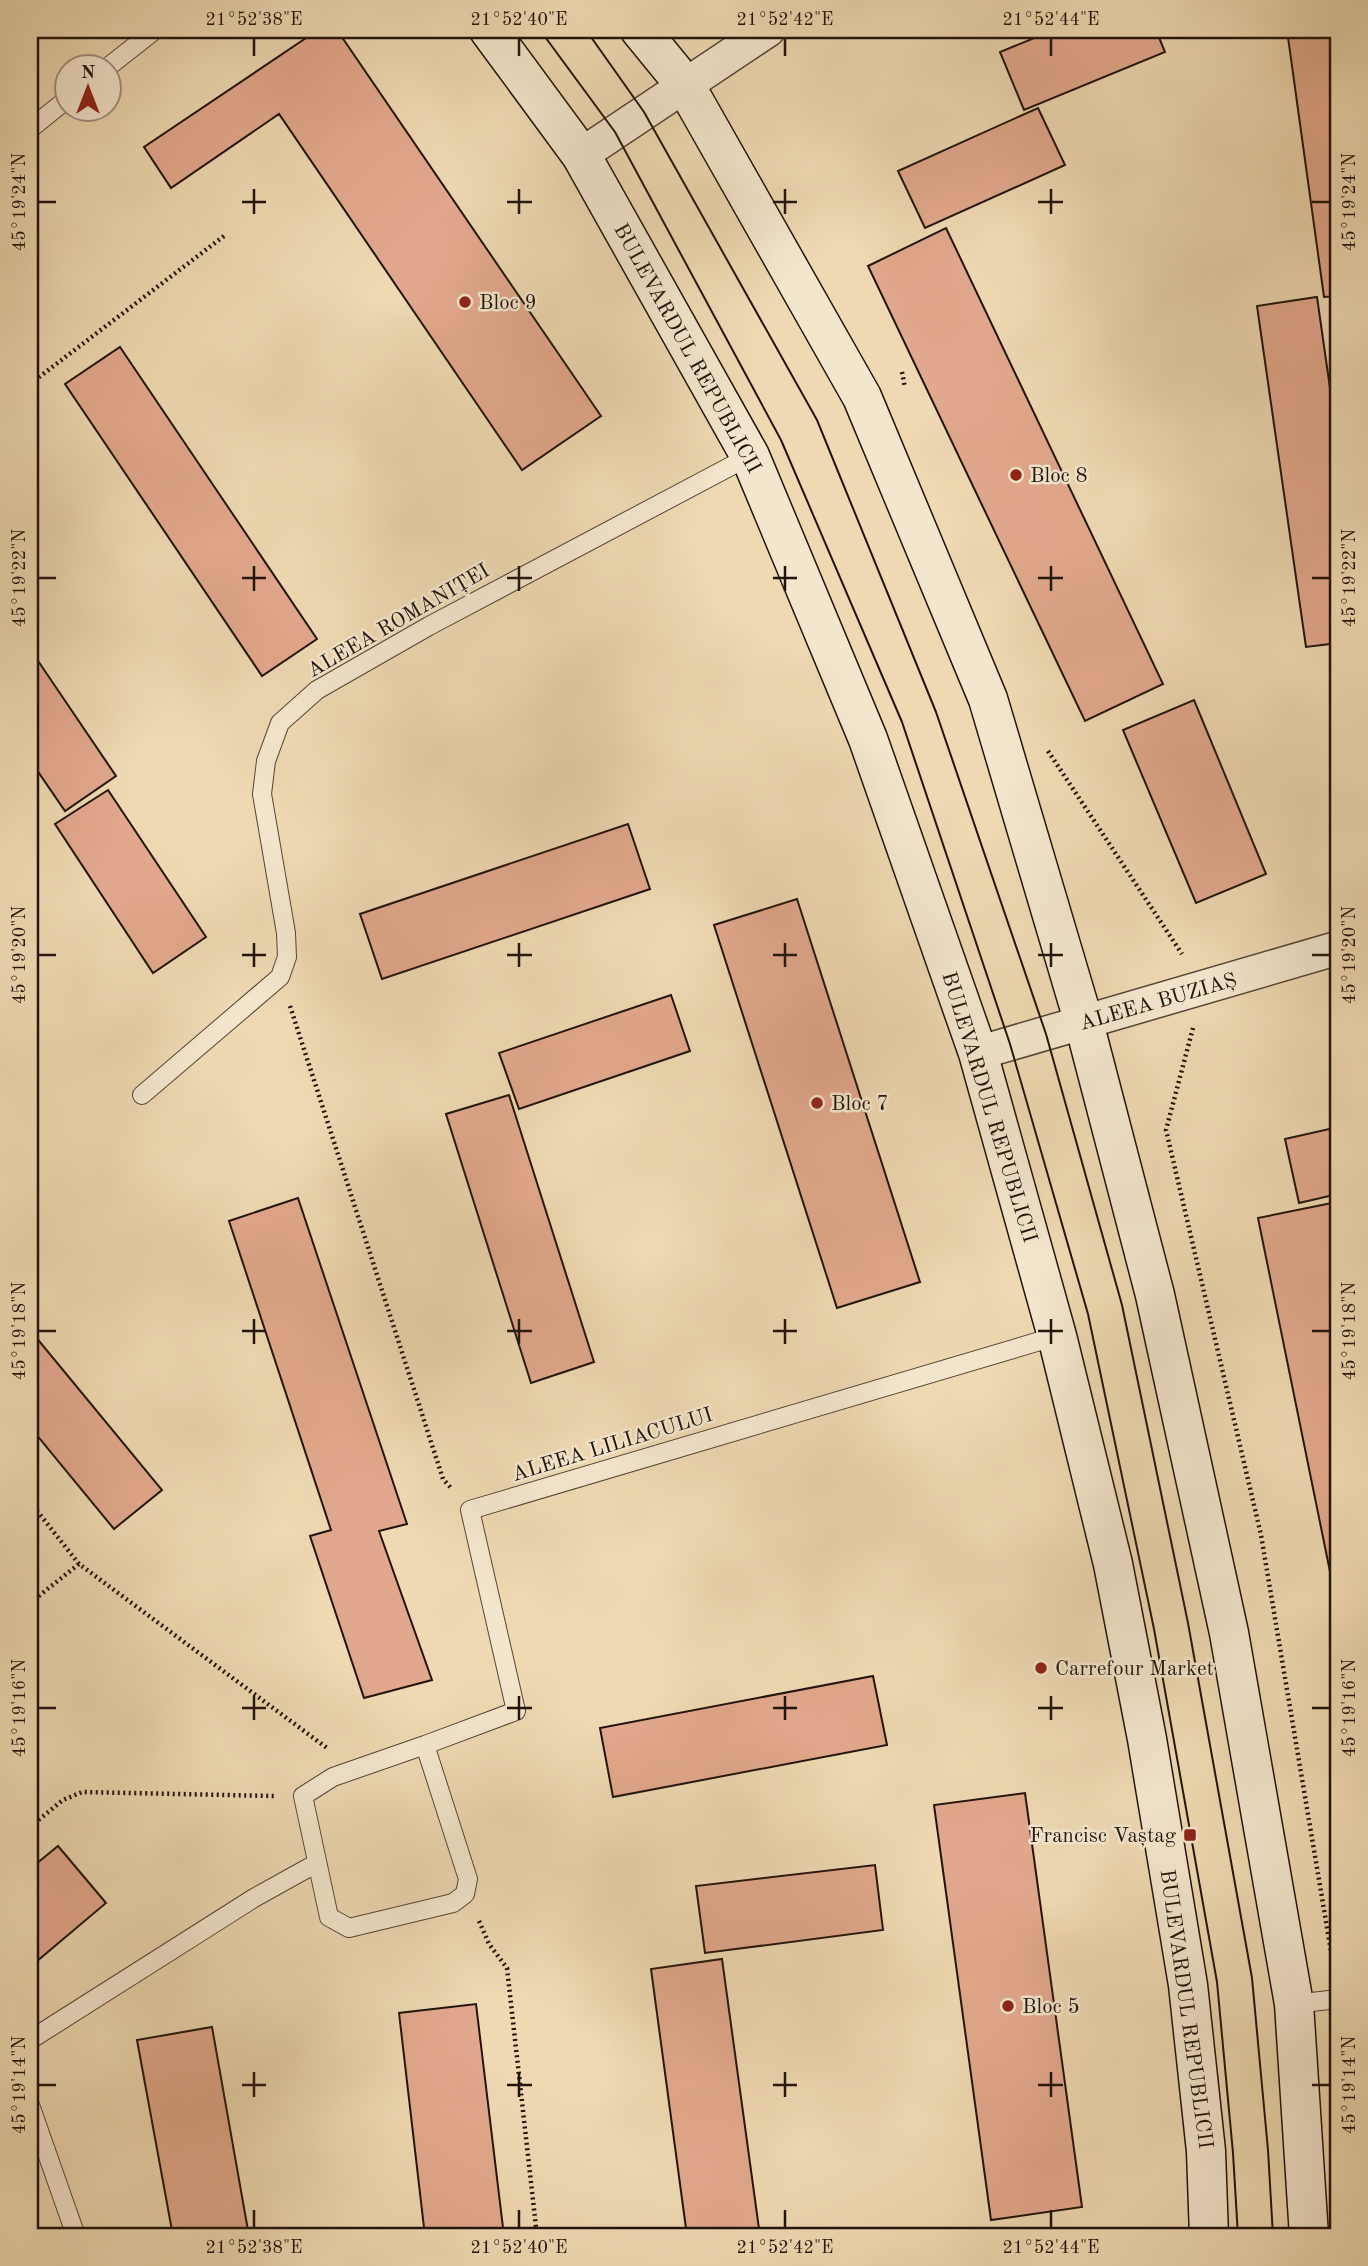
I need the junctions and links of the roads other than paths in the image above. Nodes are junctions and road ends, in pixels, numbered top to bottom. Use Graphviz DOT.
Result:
graph roads {
  1 [pos="155,30"];
  2 [pos="489,30"];
  3 [pos="640,30"];
  4 [pos="768,30"];
  5 [pos="122,56"];
  6 [pos="685,85"];
  7 [pos="52,111"];
  8 [pos="30,129"];
  9 [pos="581,155"];
  10 [pos="750,456"];
  11 [pos="1338,948"];
  12 [pos="1084,1023"];
  13 [pos="978,1053"];
  14 [pos="142,1095"];
  15 [pos="1058,1336"];
  16 [pos="425,1745"];
  17 [pos="317,1863"];
  18 [pos="1338,1999"];
  19 [pos="1294,2004"];
  20 [pos="30,2040"];
  21 [pos="30,2105"];
  22 [pos="76,2236"];
  23 [pos="1209,2236"];
  24 [pos="1309,2236"];
  1 -- 5 [label="lane"];
  2 -- 9 [label="main road, BULEVARDUL REPUBLICII"];
  3 -- 6 [label="main road"];
  4 -- 6 [label="street"];
  6 -- 9 [label="street"];
  6 -- 12 [label="main road"];
  7 -- 8 [label="lane"];
  9 -- 10 [label="main road, BULEVARDUL REPUBLICII"];
  10 -- 13 [label="main road, BULEVARDUL REPUBLICII"];
  10 -- 14 [label="lane, ALEEA ROMANIȚEI"];
  11 -- 12 [label="street, ALEEA BUZIAȘ"];
  12 -- 13 [label="street, ALEEA BUZIAȘ"];
  12 -- 19 [label="main road"];
  13 -- 15 [label="main road, BULEVARDUL REPUBLICII"];
  15 -- 16 [label="lane, ALEEA LILIACULUI"];
  15 -- 23 [label="main road, BULEVARDUL REPUBLICII"];
  16 -- 17 [label="lane"];
  16 -- 17 [label="lane"];
  17 -- 20 [label="lane"];
  18 -- 19 [label="lane"];
  19 -- 24 [label="main road"];
  21 -- 22 [label="lane"];
}
